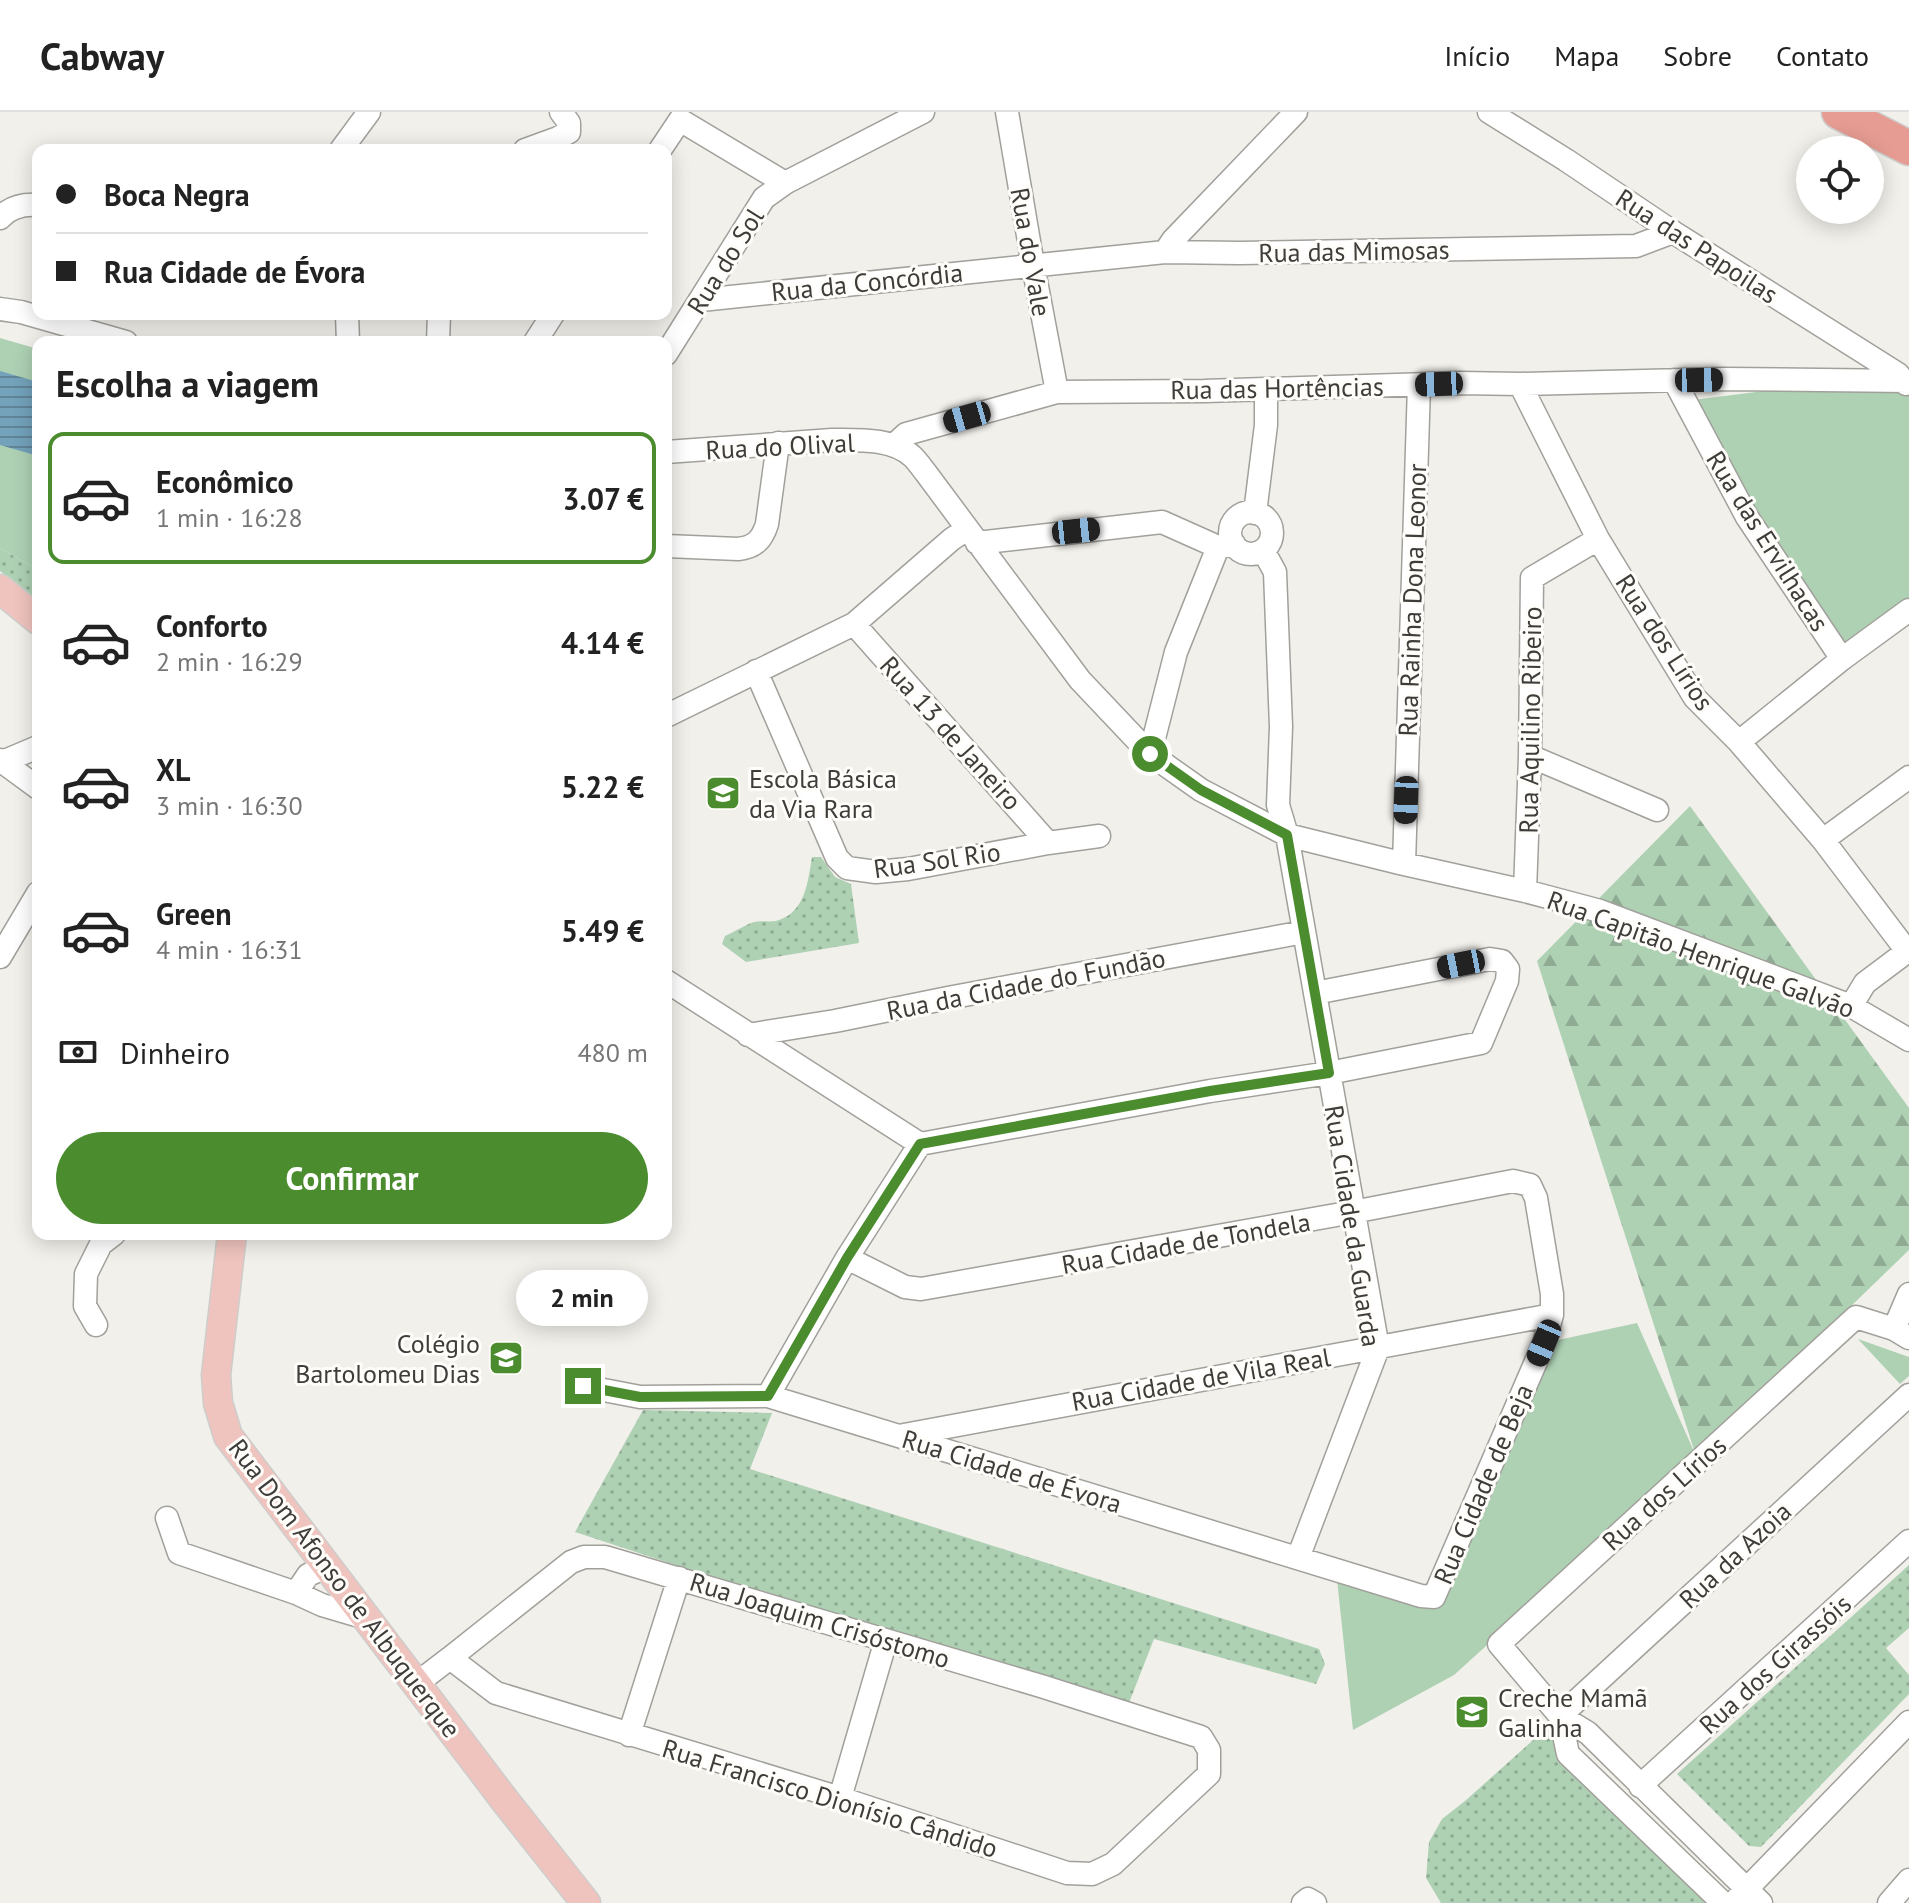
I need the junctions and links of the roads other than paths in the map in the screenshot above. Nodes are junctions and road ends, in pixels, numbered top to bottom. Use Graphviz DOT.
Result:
graph roads {
  1 [pos="369,112"];
  2 [pos="923,112"];
  3 [pos="1007,112"];
  4 [pos="1296,112"];
  5 [pos="1489,112"];
  6 [pos="1839,112"];
  7 [pos="565,122"];
  8 [pos="345,144"];
  9 [pos="542,144"];
  10 [pos="664,144"];
  11 [pos="1909,148"];
  12 [pos="785,183"];
  13 [pos="32,204"];
  14 [pos="2,216"];
  15 [pos="1673,232"];
  16 [pos="1165,252"];
  17 [pos="1033,265"];
  18 [pos="0,293"];
  19 [pos="701,300"];
  20 [pos="11,310"];
  21 [pos="32,316"];
  22 [pos="47,320"];
  23 [pos="104,336"];
  24 [pos="672,345"];
  25 [pos="1674,380"];
  26 [pos="1907,383"];
  27 [pos="1520,384"];
  28 [pos="1419,385"];
  29 [pos="1266,389"];
  30 [pos="1057,392"];
  31 [pos="778,443"];
  32 [pos="894,445"];
  33 [pos="672,452"];
  34 [pos="1255,513"];
  35 [pos="972,536"];
  36 [pos="1598,539"];
  37 [pos="672,546"];
  38 [pos="1226,546"];
  39 [pos="1263,550"];
  40 [pos="0,589"];
  41 [pos="1909,610"];
  42 [pos="32,615"];
  43 [pos="854,624"];
  44 [pos="1842,659"];
  45 [pos="756,671"];
  46 [pos="672,713"];
  47 [pos="1739,742"];
  48 [pos="32,749"];
  49 [pos="1150,754"];
  50 [pos="1530,756"];
  51 [pos="0,762"];
  52 [pos="1909,777"];
  53 [pos="32,784"];
  54 [pos="1657,810"];
  55 [pos="1287,835"];
  56 [pos="1099,836"];
  57 [pos="1823,840"];
  58 [pos="1048,843"];
  59 [pos="1404,864"];
  60 [pos="1525,891"];
  61 [pos="32,903"];
  62 [pos="1304,932"];
  63 [pos="1908,950"];
  64 [pos="0,957"];
  65 [pos="672,985"];
  66 [pos="1315,993"];
  67 [pos="1851,1006"];
  68 [pos="748,1035"];
  69 [pos="1909,1040"];
  70 [pos="1329,1073"];
  71 [pos="920,1144"];
  72 [pos="1530,1185"];
  73 [pos="1353,1212"];
  74 [pos="106,1240"];
  75 [pos="231,1240"];
  76 [pos="847,1258"];
  77 [pos="1909,1294"];
  78 [pos="1552,1315"];
  79 [pos="96,1325"];
  80 [pos="1902,1334"];
  81 [pos="1378,1348"];
  82 [pos="583,1386"];
  83 [pos="1909,1395"];
  84 [pos="768,1396"];
  85 [pos="899,1436"];
  86 [pos="167,1518"];
  87 [pos="1909,1541"];
  88 [pos="1298,1558"];
  89 [pos="335,1574"];
  90 [pos="679,1578"];
  91 [pos="296,1593"];
  92 [pos="1434,1597"];
  93 [pos="322,1605"];
  94 [pos="366,1618"];
  95 [pos="886,1640"];
  96 [pos="450,1658"];
  97 [pos="416,1684"];
  98 [pos="1560,1716"];
  99 [pos="1909,1722"];
  100 [pos="629,1735"];
  101 [pos="1209,1750"];
  102 [pos="1640,1786"];
  103 [pos="840,1798"];
  104 [pos="1909,1880"];
  105 [pos="1747,1898"];
  106 [pos="586,1903"];
  107 [pos="1303,1903"];
  108 [pos="1315,1903"];
  109 [pos="1723,1903"];
  110 [pos="1889,1903"];
  1 -- 8 [label="street"];
  2 -- 12 [label="street, Rua do Sol"];
  3 -- 17 [label="street, Rua do Vale"];
  4 -- 16 [label="street"];
  5 -- 15 [label="street, Rua das Papoilas"];
  6 -- 11 [label="highway"];
  7 -- 9 [label="street"];
  10 -- 12 [label="street"];
  12 -- 19 [label="street, Rua do Sol"];
  13 -- 14 [label="street"];
  15 -- 16 [label="street, Rua das Mimosas"];
  15 -- 26 [label="street, Rua das Papoilas"];
  16 -- 17 [label="street, Rua das Mimosas"];
  17 -- 19 [label="street, Rua da Concórdia"];
  17 -- 30 [label="street, Rua do Vale"];
  18 -- 20 [label="street"];
  19 -- 24 [label="street, Rua do Sol"];
  20 -- 21 [label="street"];
  22 -- 23 [label="street"];
  25 -- 26 [label="street, Rua das Hortências"];
  25 -- 27 [label="street, Rua das Hortências"];
  25 -- 44 [label="street, Rua das Ervilhacas"];
  27 -- 28 [label="street, Rua das Hortências"];
  27 -- 36 [label="street, Rua dos Lírios"];
  28 -- 29 [label="street, Rua das Hortências"];
  28 -- 59 [label="street, Rua Rainha Dona Leonor"];
  29 -- 30 [label="street, Rua das Hortências"];
  29 -- 34 [label="street"];
  30 -- 32 [label="street, Rua das Hortências"];
  31 -- 32 [label="street, Rua do Olival"];
  31 -- 33 [label="street, Rua do Olival"];
  31 -- 37 [label="street"];
  32 -- 35 [label="street, Rua Capitão Henrique Galvão"];
  34 -- 38 [label="street"];
  34 -- 39 [label="street"];
  35 -- 38 [label="street"];
  35 -- 43 [label="street"];
  35 -- 49 [label="street, Rua Capitão Henrique Galvão"];
  36 -- 47 [label="street, Rua dos Lírios"];
  36 -- 50 [label="street, Rua Aquilino Ribeiro"];
  38 -- 39 [label="street"];
  38 -- 49 [label="street"];
  39 -- 55 [label="street, Rua Cidade da Guarda"];
  40 -- 42 [label="main road"];
  41 -- 44 [label="street"];
  43 -- 45 [label="street"];
  43 -- 58 [label="street, Rua 13 de Janeiro"];
  44 -- 47 [label="street"];
  45 -- 46 [label="street"];
  45 -- 58 [label="street, Rua Sol Rio"];
  47 -- 57 [label="street, Rua dos Lírios"];
  48 -- 51 [label="street"];
  49 -- 55 [label="street, Rua Capitão Henrique Galvão"];
  50 -- 54 [label="street"];
  50 -- 60 [label="street, Rua Aquilino Ribeiro"];
  51 -- 53 [label="street"];
  52 -- 57 [label="street"];
  55 -- 59 [label="street, Rua Capitão Henrique Galvão"];
  55 -- 62 [label="street, Rua Cidade da Guarda"];
  56 -- 58 [label="street, Rua Sol Rio"];
  57 -- 63 [label="street, Rua dos Lírios"];
  59 -- 60 [label="street, Rua Capitão Henrique Galvão"];
  60 -- 67 [label="street, Rua Capitão Henrique Galvão"];
  61 -- 64 [label="street"];
  62 -- 66 [label="street, Rua Cidade da Guarda"];
  62 -- 68 [label="street, Rua da Cidade do Fundão"];
  63 -- 67 [label="street"];
  65 -- 68 [label="street"];
  66 -- 70 [label="street, Rua Cidade da Guarda"];
  66 -- 70 [label="street"];
  67 -- 69 [label="street, Rua Capitão Henrique Galvão"];
  68 -- 71 [label="street"];
  70 -- 71 [label="street"];
  70 -- 73 [label="street, Rua Cidade da Guarda"];
  71 -- 76 [label="street"];
  72 -- 73 [label="street, Rua Cidade de Tondela"];
  72 -- 78 [label="street, Rua Cidade de Beja"];
  73 -- 76 [label="street, Rua Cidade de Tondela"];
  73 -- 81 [label="street, Rua Cidade da Guarda"];
  74 -- 79 [label="street"];
  75 -- 89 [label="main road, Rua Dom Afonso de Albuquerque"];
  76 -- 84 [label="street"];
  77 -- 80 [label="street"];
  78 -- 81 [label="street, Rua Cidade de Vila Real"];
  78 -- 92 [label="street, Rua Cidade de Beja"];
  80 -- 98 [label="street, Rua dos Lírios"];
  81 -- 85 [label="street, Rua Cidade de Vila Real"];
  81 -- 88 [label="street, Rua Cidade da Guarda"];
  82 -- 84 [label="street, Rua Cidade de Évora"];
  83 -- 98 [label="street, Rua da Azoia"];
  84 -- 85 [label="street, Rua Cidade de Évora"];
  85 -- 88 [label="street, Rua Cidade de Évora"];
  86 -- 91 [label="street"];
  87 -- 102 [label="street, Rua dos Girassóis"];
  88 -- 92 [label="street, Rua Cidade de Évora"];
  89 -- 91 [label="street"];
  89 -- 93 [label="street"];
  89 -- 94 [label="main road, Rua Dom Afonso de Albuquerque"];
  90 -- 95 [label="street, Rua Joaquim Crisóstomo"];
  90 -- 96 [label="street, Rua Joaquim Crisóstomo"];
  90 -- 100 [label="street"];
  91 -- 93 [label="street"];
  93 -- 94 [label="street"];
  94 -- 97 [label="main road, Rua Dom Afonso de Albuquerque"];
  95 -- 101 [label="street, Rua Joaquim Crisóstomo"];
  95 -- 103 [label="street"];
  96 -- 97 [label="street"];
  96 -- 100 [label="street, Rua Francisco Dionísio Cândido"];
  97 -- 106 [label="main road, Rua Dom Afonso de Albuquerque"];
  98 -- 102 [label="street"];
  98 -- 109 [label="street"];
  99 -- 105 [label="street"];
  100 -- 103 [label="street, Rua Francisco Dionísio Cândido"];
  101 -- 103 [label="street, Rua Francisco Dionísio Cândido"];
  102 -- 105 [label="street"];
  104 -- 110 [label="street"];
  107 -- 108 [label="street"];
}
